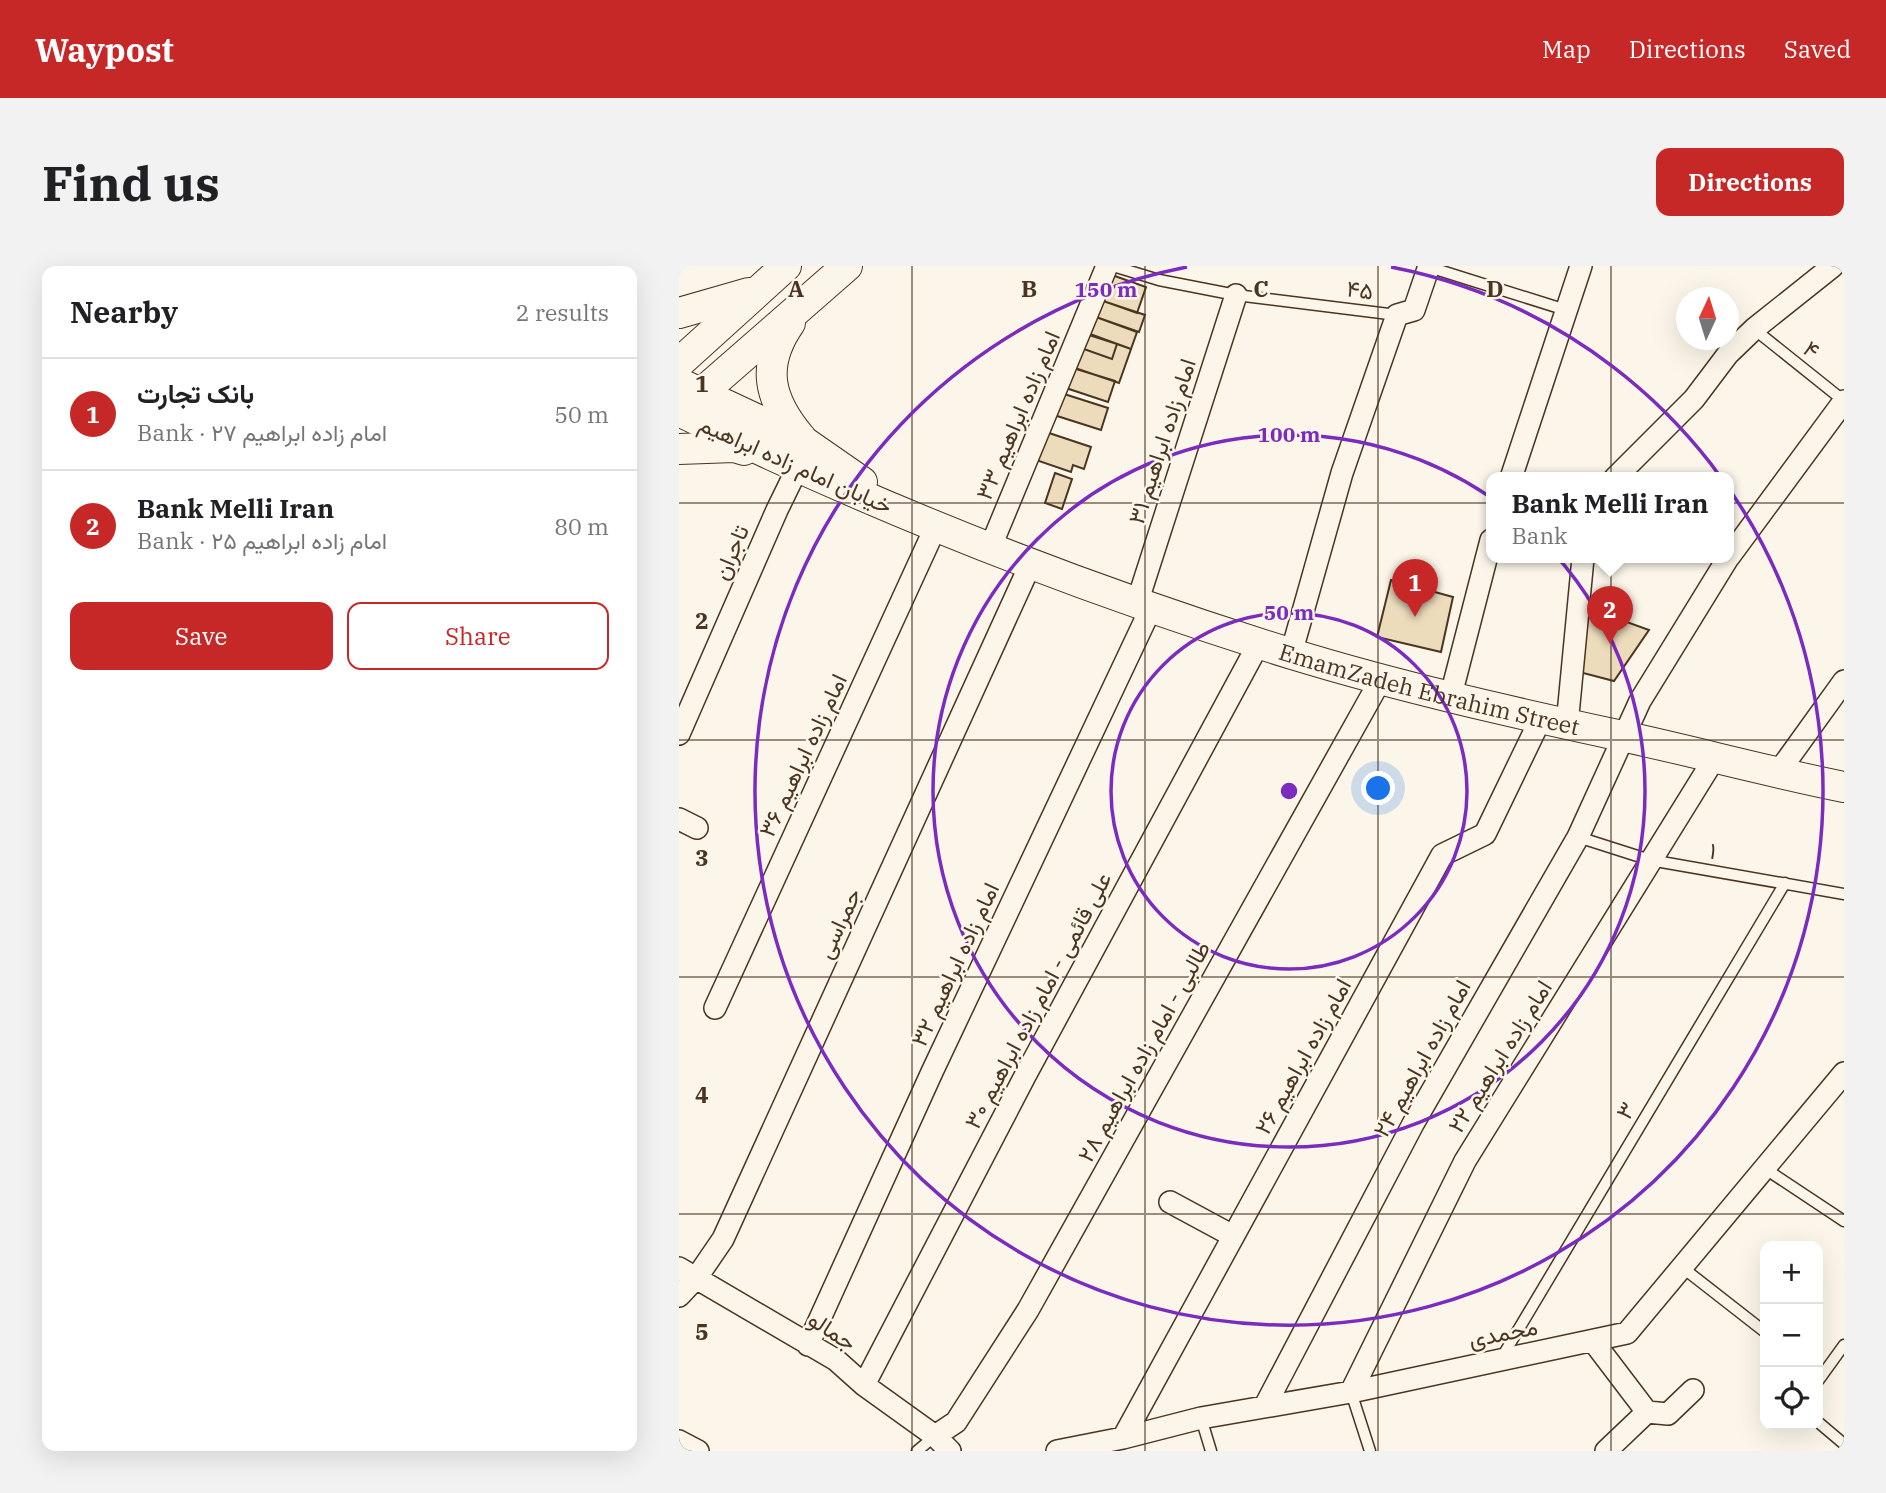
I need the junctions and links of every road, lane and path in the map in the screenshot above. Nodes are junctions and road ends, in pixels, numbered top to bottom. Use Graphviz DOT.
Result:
graph roads {
  1 [pos="786,266"];
  2 [pos="847,266"];
  3 [pos="1107,266"];
  4 [pos="1113,266"];
  5 [pos="1581,266"];
  6 [pos="1833,266"];
  7 [pos="1429,267"];
  8 [pos="762,288"];
  9 [pos="1235,295"];
  10 [pos="1566,310"];
  11 [pos="798,312"];
  12 [pos="679,313"];
  13 [pos="1397,315"];
  14 [pos="1754,329"];
  15 [pos="702,340"];
  16 [pos="679,363"];
  17 [pos="729,369"];
  18 [pos="1844,401"];
  19 [pos="684,402"];
  20 [pos="679,449"];
  21 [pos="794,457"];
  22 [pos="1513,472"];
  23 [pos="1621,472"];
  24 [pos="906,512"];
  25 [pos="937,524"];
  26 [pos="991,546"];
  27 [pos="1734,551"];
  28 [pos="1486,559"];
  29 [pos="1031,563"];
  30 [pos="1582,563"];
  31 [pos="1726,563"];
  32 [pos="1144,605"];
  33 [pos="1259,643"];
  34 [pos="1291,654"];
  35 [pos="1381,679"];
  36 [pos="1844,681"];
  37 [pos="1451,695"];
  38 [pos="1554,721"];
  39 [pos="679,734"];
  40 [pos="1624,737"];
  41 [pos="1714,759"];
  42 [pos="1777,774"];
  43 [pos="1844,788"];
  44 [pos="1578,837"];
  45 [pos="1650,860"];
  46 [pos="1785,884"];
  47 [pos="1844,894"];
  48 [pos="715,1008"];
  49 [pos="1844,1073"];
  50 [pos="1765,1168"];
  51 [pos="1170,1202"];
  52 [pos="1844,1221"];
  53 [pos="1233,1236"];
  54 [pos="1683,1268"];
  55 [pos="688,1272"];
  56 [pos="679,1296"];
  57 [pos="1760,1328"];
  58 [pos="1593,1341"];
  59 [pos="808,1345"];
  60 [pos="1844,1345"];
  61 [pos="1502,1357"];
  62 [pos="1823,1371"];
  63 [pos="864,1385"];
  64 [pos="1693,1390"];
  65 [pos="1351,1392"];
  66 [pos="1265,1406"];
  67 [pos="1647,1412"];
  68 [pos="1201,1418"];
  69 [pos="1823,1426"];
  70 [pos="1123,1438"];
  71 [pos="679,1441"];
  72 [pos="942,1443"];
  73 [pos="1844,1444"];
  74 [pos="698,1451"];
  75 [pos="917,1451"];
  76 [pos="1058,1451"];
  77 [pos="1211,1451"];
  78 [pos="1370,1451"];
  79 [pos="1606,1451"];
  1 -- 8 [label="main road"];
  2 -- 11 [label="main road"];
  3 -- 26 [label="street, امام زاده ابراهیم ۳۳"];
  4 -- 9 [label="lane, ۴۵"];
  5 -- 10 [label="street"];
  6 -- 14 [label="street"];
  7 -- 10 [label="lane"];
  7 -- 13 [label="street"];
  8 -- 12 [label="main road"];
  8 -- 15 [label="main road"];
  9 -- 13 [label="lane, ۴۵"];
  9 -- 32 [label="street, امام زاده ابراهیم ۳۱"];
  10 -- 22 [label="street"];
  11 -- 17 [label="main road"];
  11 -- 21 [label="main road"];
  13 -- 34 [label="street"];
  14 -- 18 [label="lane, ۴"];
  14 -- 23 [label="street"];
  15 -- 16 [label="main road"];
  15 -- 17 [label="main road"];
  17 -- 19 [label="main road"];
  18 -- 27 [label="street, امام زاده ابراهیم ۲۴"];
  19 -- 21 [label="main road, خیابان امام زاده ابراهیم"];
  20 -- 21 [label="main road"];
  21 -- 24 [label="main road, خیابان امام زاده ابراهیم"];
  21 -- 39 [label="street, تاجران"];
  24 -- 25 [label="main road, EmamZadeh Ebrahim Street"];
  25 -- 26 [label="main road, EmamZadeh Ebrahim Street"];
  25 -- 48 [label="street, امام زاده ابراهیم ۳۶"];
  26 -- 29 [label="main road, EmamZadeh Ebrahim Street"];
  28 -- 37 [label="street"];
  29 -- 32 [label="main road, EmamZadeh Ebrahim Street"];
  29 -- 55 [label="street, جمراسی"];
  30 -- 38 [label="street"];
  31 -- 40 [label="street, امام زاده ابراهیم ۲۴"];
  32 -- 33 [label="main road, EmamZadeh Ebrahim Street"];
  32 -- 59 [label="street, امام زاده ابراهیم ۳۲"];
  33 -- 34 [label="main road, EmamZadeh Ebrahim Street"];
  33 -- 63 [label="street, علی قائمی - امام زاده ابراهیم ۳۰"];
  34 -- 35 [label="main road, EmamZadeh Ebrahim Street"];
  35 -- 37 [label="main road, EmamZadeh Ebrahim Street"];
  35 -- 72 [label="street, طالبی - امام زاده ابراهیم ۲۸"];
  36 -- 42 [label="street"];
  37 -- 38 [label="main road, EmamZadeh Ebrahim Street"];
  38 -- 40 [label="main road, EmamZadeh Ebrahim Street"];
  38 -- 53 [label="street, امام زاده ابراهیم ۲۶"];
  40 -- 41 [label="main road, EmamZadeh Ebrahim Street"];
  40 -- 44 [label="street, امام زاده ابراهیم ۲۴"];
  41 -- 42 [label="main road, EmamZadeh Ebrahim Street"];
  41 -- 45 [label="street, امام زاده ابراهیم ۲۲"];
  42 -- 43 [label="main road, EmamZadeh Ebrahim Street"];
  44 -- 45 [label="lane, ۱"];
  44 -- 66 [label="street, امام زاده ابراهیم ۲۴"];
  45 -- 46 [label="lane, ۱"];
  45 -- 65 [label="street, امام زاده ابراهیم ۲۲"];
  46 -- 47 [label="lane, ۱"];
  46 -- 61 [label="lane, ۳"];
  49 -- 50 [label="street, محمدی"];
  50 -- 52 [label="lane"];
  50 -- 54 [label="street, محمدی"];
  51 -- 53 [label="street"];
  53 -- 70 [label="street, امام زاده ابراهیم ۲۶"];
  54 -- 57 [label="lane"];
  54 -- 58 [label="street, محمدی"];
  55 -- 56 [label="street, جمراسی"];
  55 -- 59 [label="street, جمالو"];
  58 -- 61 [label="street, محمدی"];
  58 -- 67 [label="street"];
  59 -- 63 [label="street, جمالو"];
  60 -- 62 [label="lane"];
  61 -- 65 [label="street, محمدی"];
  63 -- 72 [label="street, جمالو"];
  64 -- 67 [label="street"];
  65 -- 66 [label="street, محمدی"];
  65 -- 78 [label="lane"];
  66 -- 68 [label="street, محمدی"];
  67 -- 79 [label="street"];
  68 -- 70 [label="street, محمدی"];
  68 -- 77 [label="lane"];
  69 -- 73 [label="lane"];
  70 -- 76 [label="street, محمدی"];
  71 -- 74 [label="street"];
  72 -- 75 [label="lane"];
}
